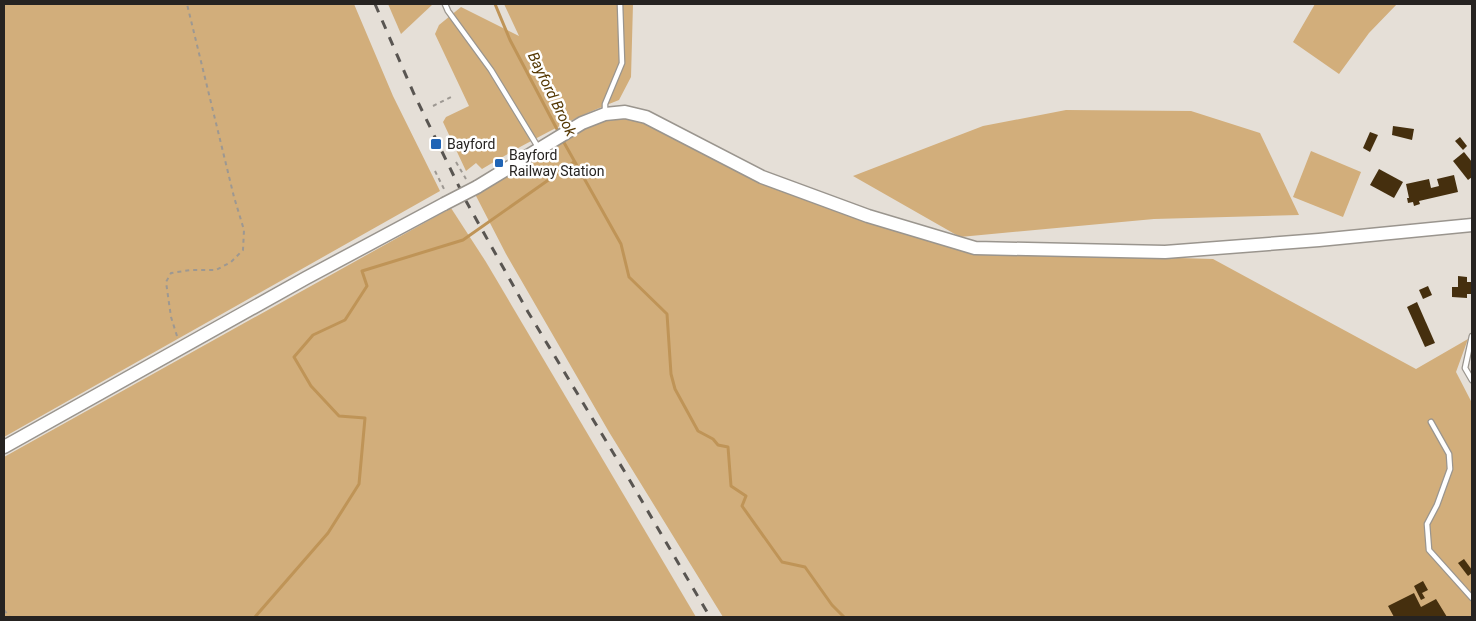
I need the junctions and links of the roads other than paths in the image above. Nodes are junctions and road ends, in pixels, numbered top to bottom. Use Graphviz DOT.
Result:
graph roads {
  1 [pos="445,4"];
  2 [pos="620,4"];
  3 [pos="605,114"];
  4 [pos="539,149"];
  5 [pos="1472,225"];
  6 [pos="1472,336"];
  7 [pos="1472,380"];
  8 [pos="1432,422"];
  9 [pos="4,447"];
  10 [pos="1472,598"];
  1 -- 4 [label="lane"];
  2 -- 3 [label="lane"];
  3 -- 4 [label="street"];
  3 -- 5 [label="street"];
  4 -- 9 [label="street, bridge"];
  6 -- 7 [label="lane"];
  8 -- 10 [label="lane"];
}
